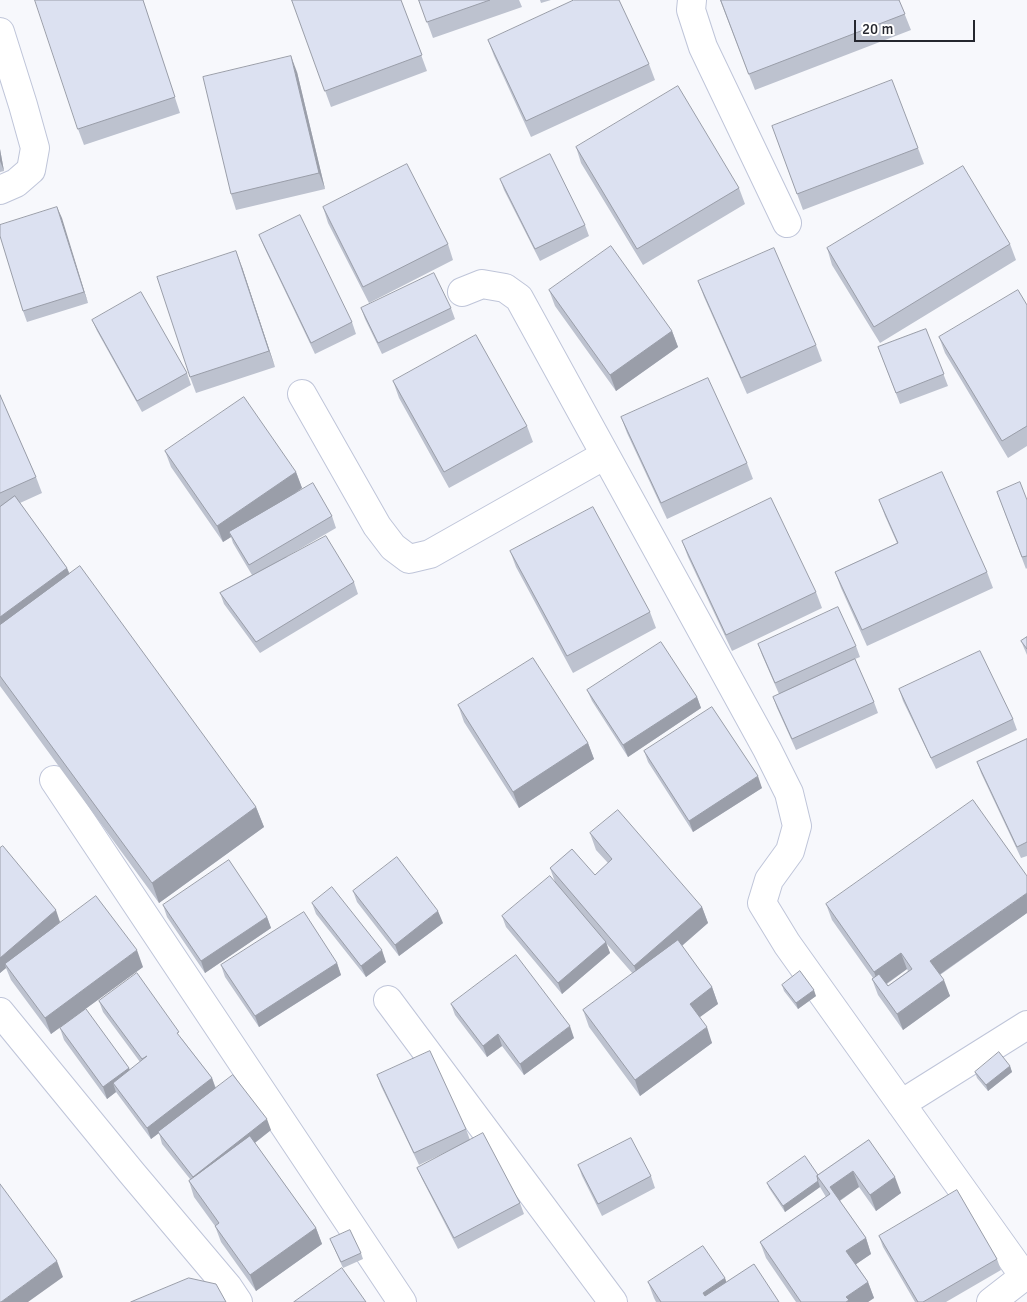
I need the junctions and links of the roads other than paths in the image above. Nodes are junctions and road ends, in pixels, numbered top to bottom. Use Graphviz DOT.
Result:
graph roads {
  1 [pos="692,0"];
  2 [pos="0,32"];
  3 [pos="0,190"];
  4 [pos="787,223"];
  5 [pos="462,292"];
  6 [pos="302,394"];
  7 [pos="605,455"];
  8 [pos="54,780"];
  9 [pos="388,1000"];
  10 [pos="0,1012"];
  11 [pos="1027,1025"];
  12 [pos="901,1104"];
  13 [pos="1026,1275"];
  14 [pos="238,1302"];
  15 [pos="402,1302"];
  16 [pos="613,1302"];
  17 [pos="991,1302"];
  1 -- 4 [label="street"];
  2 -- 3 [label="street"];
  5 -- 7 [label="street"];
  6 -- 7 [label="street"];
  7 -- 12 [label="street"];
  8 -- 15 [label="street"];
  9 -- 16 [label="street"];
  10 -- 14 [label="street"];
  11 -- 12 [label="street"];
  12 -- 13 [label="street"];
  13 -- 17 [label="street"];
}
